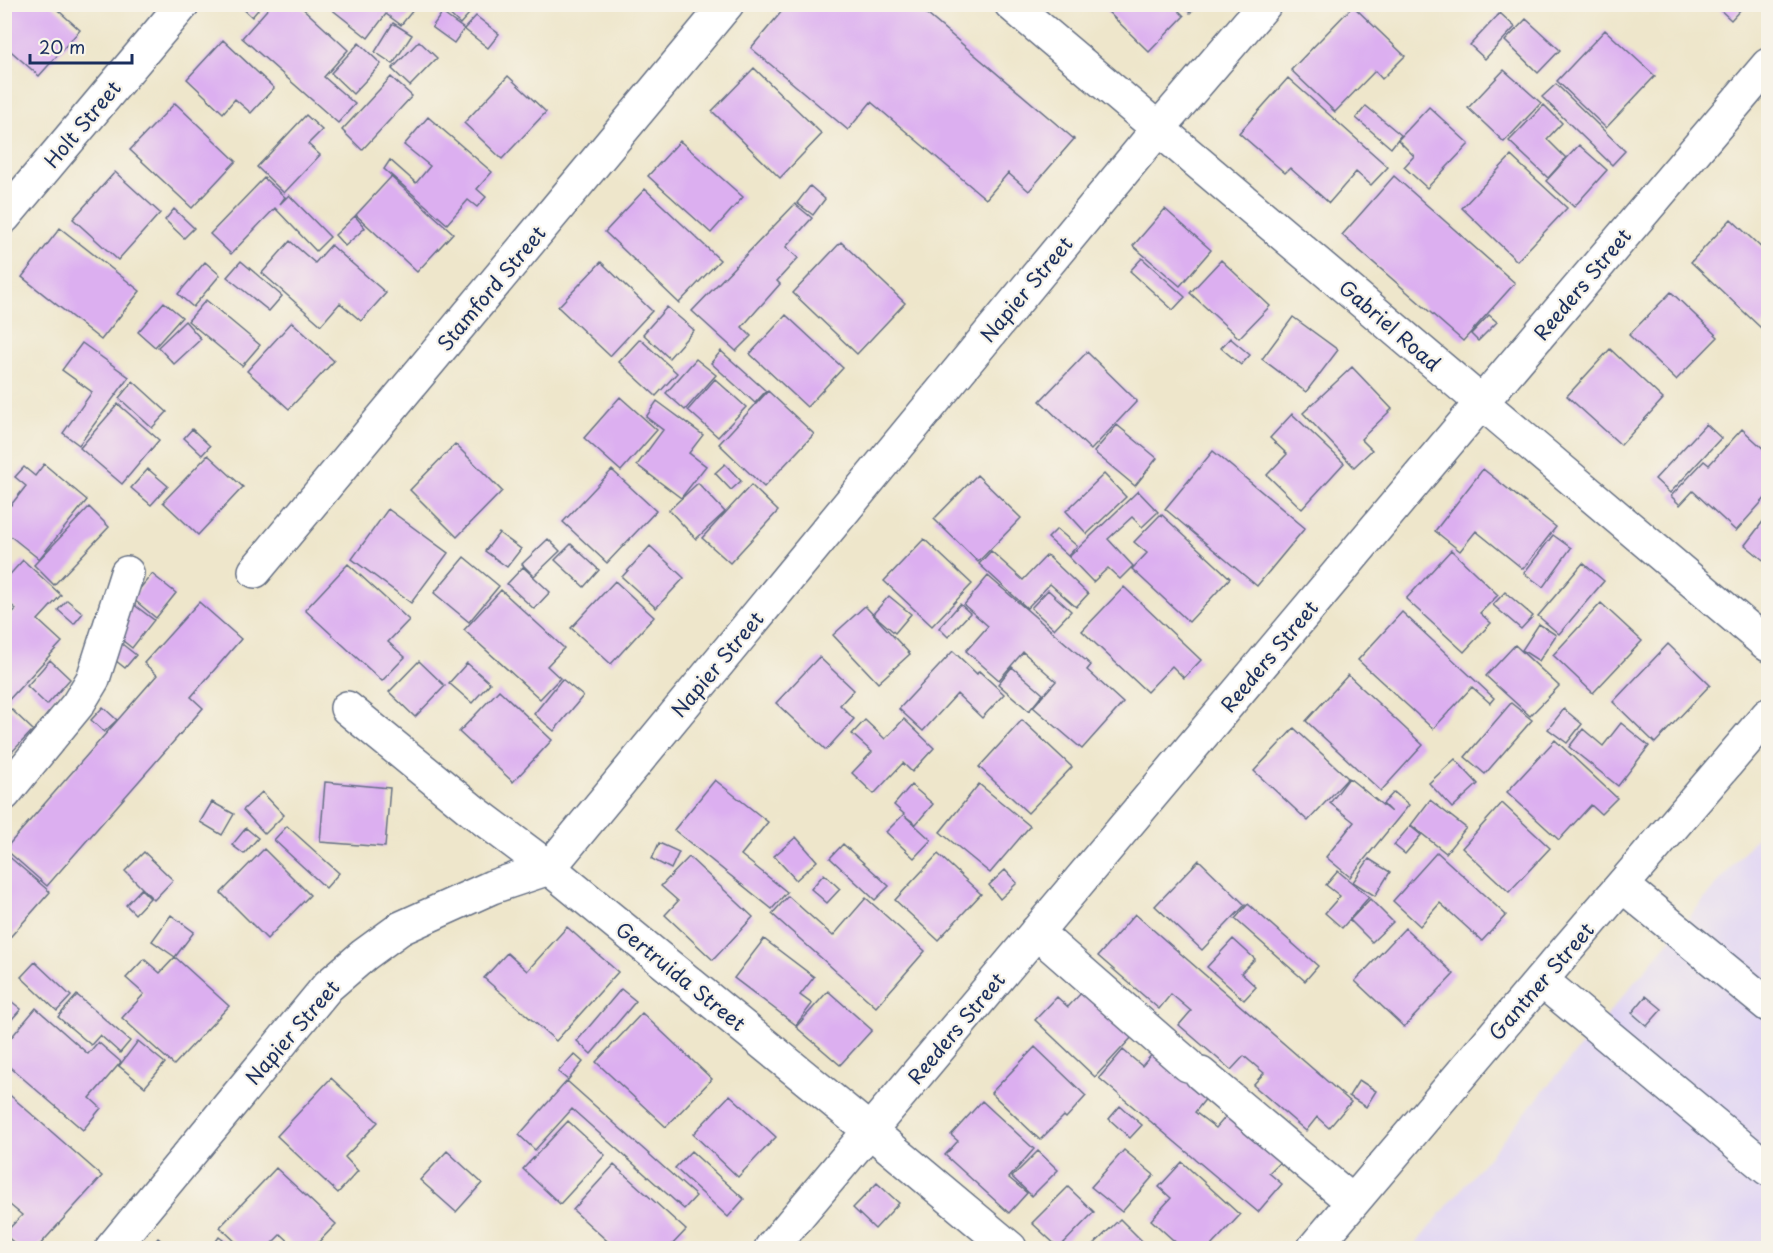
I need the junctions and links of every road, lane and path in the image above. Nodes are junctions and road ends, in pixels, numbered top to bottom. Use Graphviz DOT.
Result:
graph roads {
  1 [pos="183,4"];
  2 [pos="727,4"];
  3 [pos="1011,4"];
  4 [pos="1265,4"];
  5 [pos="1768,65"];
  6 [pos="1159,128"];
  7 [pos="4,217"];
  8 [pos="1481,403"];
  9 [pos="255,570"];
  10 [pos="127,573"];
  11 [pos="1768,645"];
  12 [pos="347,708"];
  13 [pos="1768,715"];
  14 [pos="4,794"];
  15 [pos="549,868"];
  16 [pos="1623,886"];
  17 [pos="1036,932"];
  18 [pos="1540,980"];
  19 [pos="1768,1005"];
  20 [pos="869,1130"];
  21 [pos="1768,1169"];
  22 [pos="1353,1202"];
  23 [pos="112,1248"];
  24 [pos="771,1248"];
  25 [pos="1010,1248"];
  26 [pos="1314,1248"];
  1 -- 7 [label="street, Holt Street"];
  2 -- 9 [label="street, Stamford Street"];
  3 -- 6 [label="street, Gabriel Road"];
  4 -- 6 [label="street, Napier Street"];
  5 -- 8 [label="street, Reeders Street"];
  6 -- 8 [label="street, Gabriel Road"];
  6 -- 15 [label="street, Napier Street"];
  8 -- 11 [label="street, Gabriel Road"];
  8 -- 17 [label="street, Reeders Street"];
  10 -- 14 [label="street"];
  12 -- 15 [label="street, Gertruida Street"];
  13 -- 16 [label="street, Gantner Street"];
  15 -- 20 [label="street, Gertruida Street"];
  15 -- 23 [label="street, Napier Street"];
  16 -- 18 [label="street, Gantner Street"];
  16 -- 19 [label="street"];
  17 -- 20 [label="street, Reeders Street"];
  17 -- 22 [label="street"];
  18 -- 21 [label="street"];
  18 -- 22 [label="street, Gantner Street"];
  20 -- 24 [label="street, Reeders Street"];
  20 -- 25 [label="street, Gertruida Street"];
  22 -- 26 [label="street, Gantner Street"];
}
